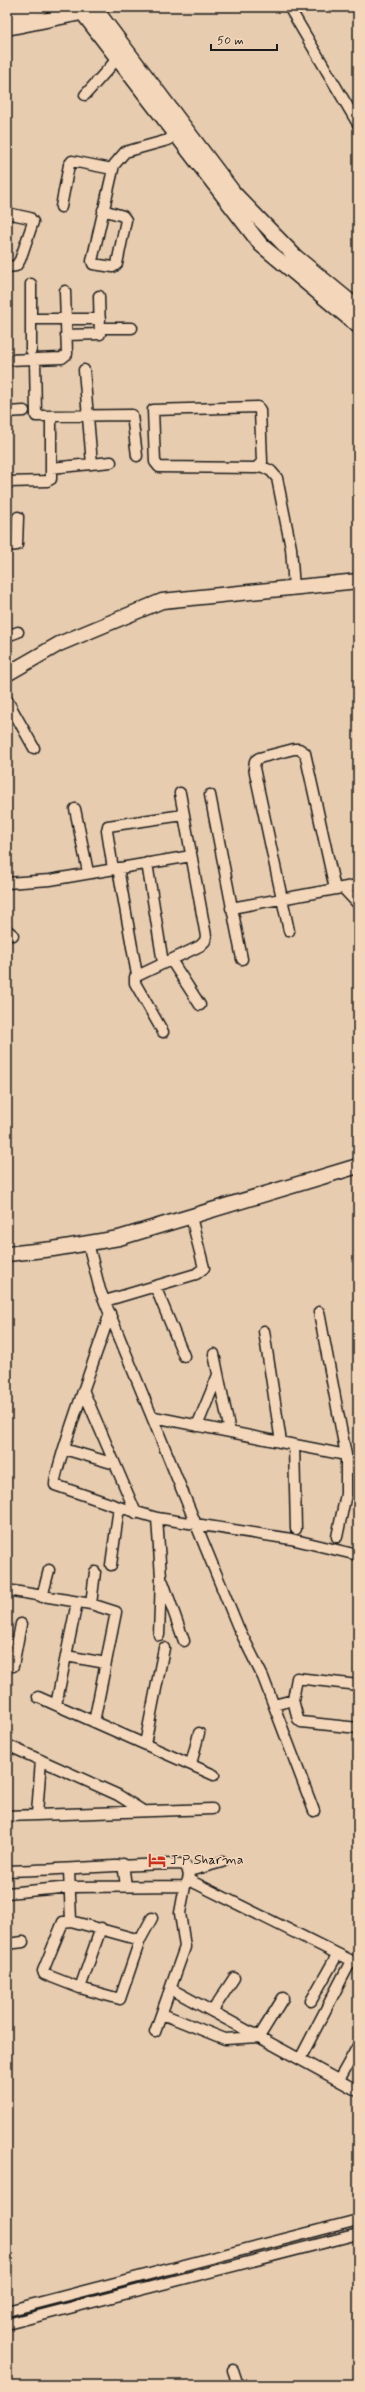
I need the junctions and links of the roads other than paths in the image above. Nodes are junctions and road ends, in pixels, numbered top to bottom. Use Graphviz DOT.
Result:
graph roads {
  1 [pos="40,7"];
  2 [pos="289,7"];
  3 [pos="87,9"];
  4 [pos="7,14"];
  5 [pos="7,28"];
  6 [pos="118,58"];
  7 [pos="85,95"];
  8 [pos="358,124"];
  9 [pos="176,133"];
  10 [pos="112,169"];
  11 [pos="62,207"];
  12 [pos="103,210"];
  13 [pos="7,214"];
  14 [pos="7,267"];
  15 [pos="31,284"];
  16 [pos="64,291"];
  17 [pos="100,296"];
  18 [pos="358,308"];
  19 [pos="31,319"];
  20 [pos="65,319"];
  21 [pos="100,323"];
  22 [pos="358,326"];
  23 [pos="132,328"];
  24 [pos="66,335"];
  25 [pos="33,354"];
  26 [pos="7,360"];
  27 [pos="84,370"];
  28 [pos="24,411"];
  29 [pos="7,412"];
  30 [pos="86,415"];
  31 [pos="51,417"];
  32 [pos="137,456"];
  33 [pos="111,462"];
  34 [pos="92,464"];
  35 [pos="259,465"];
  36 [pos="51,468"];
  37 [pos="7,482"];
  38 [pos="18,517"];
  39 [pos="7,546"];
  40 [pos="358,581"];
  41 [pos="293,583"];
  42 [pos="18,632"];
  43 [pos="7,636"];
  44 [pos="7,674"];
  45 [pos="7,700"];
  46 [pos="34,748"];
  47 [pos="180,793"];
  48 [pos="210,796"];
  49 [pos="75,809"];
  50 [pos="183,815"];
  51 [pos="191,856"];
  52 [pos="147,863"];
  53 [pos="115,868"];
  54 [pos="88,872"];
  55 [pos="7,883"];
  56 [pos="358,885"];
  57 [pos="339,889"];
  58 [pos="283,899"];
  59 [pos="358,904"];
  60 [pos="232,908"];
  61 [pos="289,931"];
  62 [pos="242,959"];
  63 [pos="167,961"];
  64 [pos="137,975"];
  65 [pos="200,1005"];
  66 [pos="163,1032"];
  67 [pos="358,1166"];
  68 [pos="192,1217"];
  69 [pos="88,1243"];
  70 [pos="7,1254"];
  71 [pos="155,1286"];
  72 [pos="105,1301"];
  73 [pos="319,1312"];
  74 [pos="110,1313"];
  75 [pos="264,1331"];
  76 [pos="214,1354"];
  77 [pos="184,1356"];
  78 [pos="218,1375"];
  79 [pos="84,1392"];
  80 [pos="154,1417"];
  81 [pos="197,1426"];
  82 [pos="230,1432"];
  83 [pos="281,1442"];
  84 [pos="294,1445"];
  85 [pos="64,1449"];
  86 [pos="346,1455"];
  87 [pos="115,1464"];
  88 [pos="119,1507"];
  89 [pos="136,1513"];
  90 [pos="157,1518"];
  91 [pos="196,1524"];
  92 [pos="296,1529"];
  93 [pos="337,1537"];
  94 [pos="358,1555"];
  95 [pos="111,1565"];
  96 [pos="49,1570"];
  97 [pos="95,1572"];
  98 [pos="161,1577"];
  99 [pos="7,1590"];
  100 [pos="42,1597"];
  101 [pos="77,1602"];
  102 [pos="91,1604"];
  103 [pos="21,1624"];
  104 [pos="159,1635"];
  105 [pos="184,1641"];
  106 [pos="164,1648"];
  107 [pos="11,1651"];
  108 [pos="66,1656"];
  109 [pos="106,1663"];
  110 [pos="13,1666"];
  111 [pos="358,1685"];
  112 [pos="38,1697"];
  113 [pos="293,1700"];
  114 [pos="56,1705"];
  115 [pos="274,1705"];
  116 [pos="94,1722"];
  117 [pos="358,1728"];
  118 [pos="199,1732"];
  119 [pos="145,1744"];
  120 [pos="7,1745"];
  121 [pos="41,1760"];
  122 [pos="190,1764"];
  123 [pos="214,1775"];
  124 [pos="212,1808"];
  125 [pos="314,1810"];
  126 [pos="143,1811"];
  127 [pos="37,1814"];
  128 [pos="7,1816"];
  129 [pos="222,1862"];
  130 [pos="123,1864"];
  131 [pos="69,1870"];
  132 [pos="7,1871"];
  133 [pos="188,1879"];
  134 [pos="126,1886"];
  135 [pos="71,1887"];
  136 [pos="7,1893"];
  137 [pos="152,1918"];
  138 [pos="71,1921"];
  139 [pos="101,1928"];
  140 [pos="140,1940"];
  141 [pos="23,1942"];
  142 [pos="7,1944"];
  143 [pos="338,1955"];
  144 [pos="355,1963"];
  145 [pos="234,1978"];
  146 [pos="80,1988"];
  147 [pos="171,1988"];
  148 [pos="283,1998"];
  149 [pos="311,2001"];
  150 [pos="213,2010"];
  151 [pos="162,2014"];
  152 [pos="155,2032"];
  153 [pos="259,2037"];
  154 [pos="358,2046"];
  155 [pos="300,2059"];
  156 [pos="339,2080"];
  157 [pos="358,2091"];
  158 [pos="358,2220"];
  159 [pos="358,2234"];
  160 [pos="7,2311"];
  161 [pos="7,2324"];
  162 [pos="234,2370"];
  163 [pos="238,2385"];
  1 -- 4 [label="street"];
  2 -- 8 [label="street"];
  3 -- 5 [label="street"];
  3 -- 6 [label="street"];
  3 -- 18 [label="street"];
  6 -- 7 [label="street"];
  6 -- 9 [label="street"];
  9 -- 10 [label="street"];
  9 -- 22 [label="street"];
  10 -- 11 [label="street"];
  10 -- 12 [label="street"];
  12 -- 12 [label="street"];
  13 -- 14 [label="street"];
  15 -- 19 [label="street"];
  16 -- 20 [label="street"];
  17 -- 21 [label="street"];
  19 -- 20 [label="street"];
  19 -- 25 [label="street"];
  20 -- 21 [label="street"];
  20 -- 24 [label="street"];
  21 -- 23 [label="street"];
  21 -- 24 [label="street"];
  24 -- 25 [label="street"];
  25 -- 26 [label="street"];
  25 -- 31 [label="street"];
  27 -- 30 [label="street"];
  28 -- 29 [label="street"];
  30 -- 31 [label="street"];
  30 -- 32 [label="street"];
  30 -- 34 [label="street"];
  31 -- 36 [label="street"];
  33 -- 34 [label="street"];
  34 -- 36 [label="street"];
  35 -- 35 [label="street"];
  35 -- 41 [label="street"];
  36 -- 37 [label="street"];
  38 -- 39 [label="street"];
  40 -- 41 [label="street"];
  41 -- 44 [label="street"];
  42 -- 43 [label="street"];
  45 -- 46 [label="street"];
  47 -- 50 [label="street"];
  48 -- 60 [label="street"];
  49 -- 54 [label="street"];
  50 -- 51 [label="street"];
  50 -- 53 [label="street"];
  51 -- 52 [label="street"];
  51 -- 63 [label="street"];
  52 -- 53 [label="street"];
  52 -- 63 [label="street"];
  53 -- 54 [label="street"];
  53 -- 64 [label="street"];
  54 -- 55 [label="street"];
  56 -- 57 [label="street"];
  57 -- 58 [label="street"];
  57 -- 58 [label="street"];
  57 -- 59 [label="street"];
  58 -- 60 [label="street"];
  58 -- 61 [label="street"];
  60 -- 62 [label="street"];
  63 -- 64 [label="street"];
  63 -- 65 [label="street"];
  64 -- 66 [label="street"];
  67 -- 68 [label="street"];
  68 -- 69 [label="street"];
  68 -- 71 [label="street"];
  69 -- 70 [label="street"];
  69 -- 72 [label="street"];
  71 -- 72 [label="street"];
  71 -- 77 [label="street"];
  72 -- 74 [label="street"];
  73 -- 86 [label="street"];
  74 -- 79 [label="street"];
  74 -- 80 [label="street"];
  75 -- 83 [label="street"];
  76 -- 78 [label="street"];
  78 -- 81 [label="street"];
  78 -- 82 [label="street"];
  79 -- 85 [label="street"];
  79 -- 87 [label="street"];
  80 -- 81 [label="street"];
  80 -- 91 [label="street"];
  81 -- 82 [label="street"];
  82 -- 83 [label="street"];
  83 -- 84 [label="street"];
  84 -- 86 [label="street"];
  84 -- 92 [label="street"];
  85 -- 87 [label="street"];
  85 -- 88 [label="street"];
  86 -- 93 [label="street"];
  87 -- 89 [label="street"];
  88 -- 89 [label="street"];
  88 -- 95 [label="street"];
  89 -- 90 [label="street"];
  90 -- 91 [label="street"];
  90 -- 98 [label="street"];
  91 -- 94 [label="street"];
  91 -- 115 [label="street"];
  96 -- 100 [label="street"];
  97 -- 102 [label="street"];
  98 -- 104 [label="street"];
  98 -- 105 [label="street"];
  99 -- 100 [label="street"];
  100 -- 101 [label="street"];
  101 -- 102 [label="street"];
  101 -- 108 [label="street"];
  102 -- 109 [label="street"];
  103 -- 107 [label="street"];
  106 -- 119 [label="street"];
  107 -- 110 [label="street"];
  108 -- 109 [label="street"];
  108 -- 114 [label="street"];
  109 -- 116 [label="street"];
  111 -- 113 [label="street"];
  112 -- 114 [label="street"];
  113 -- 115 [label="street"];
  113 -- 117 [label="street"];
  114 -- 116 [label="street"];
  115 -- 125 [label="street"];
  116 -- 119 [label="street"];
  118 -- 122 [label="street"];
  119 -- 122 [label="street"];
  120 -- 121 [label="street"];
  121 -- 126 [label="street"];
  121 -- 127 [label="street"];
  122 -- 123 [label="street"];
  124 -- 126 [label="street"];
  126 -- 127 [label="street"];
  127 -- 128 [label="street"];
  129 -- 133 [label="street"];
  130 -- 131 [label="street"];
  130 -- 133 [label="street"];
  130 -- 134 [label="street"];
  131 -- 132 [label="street"];
  131 -- 135 [label="street"];
  133 -- 134 [label="street"];
  133 -- 143 [label="street"];
  133 -- 147 [label="street"];
  134 -- 135 [label="street"];
  135 -- 136 [label="street"];
  135 -- 138 [label="street"];
  137 -- 140 [label="street"];
  138 -- 139 [label="street"];
  138 -- 146 [label="street"];
  139 -- 140 [label="street"];
  139 -- 146 [label="street"];
  140 -- 146 [label="street"];
  141 -- 142 [label="street"];
  143 -- 144 [label="street"];
  143 -- 149 [label="street"];
  144 -- 155 [label="street"];
  145 -- 150 [label="street"];
  147 -- 150 [label="street"];
  147 -- 151 [label="street"];
  148 -- 153 [label="street"];
  150 -- 153 [label="street"];
  151 -- 152 [label="street"];
  151 -- 153 [label="street"];
  153 -- 155 [label="street"];
  154 -- 156 [label="street"];
  155 -- 156 [label="street"];
  156 -- 157 [label="street"];
  158 -- 160 [label="street"];
  159 -- 161 [label="street"];
  162 -- 163 [label="street"];
}
